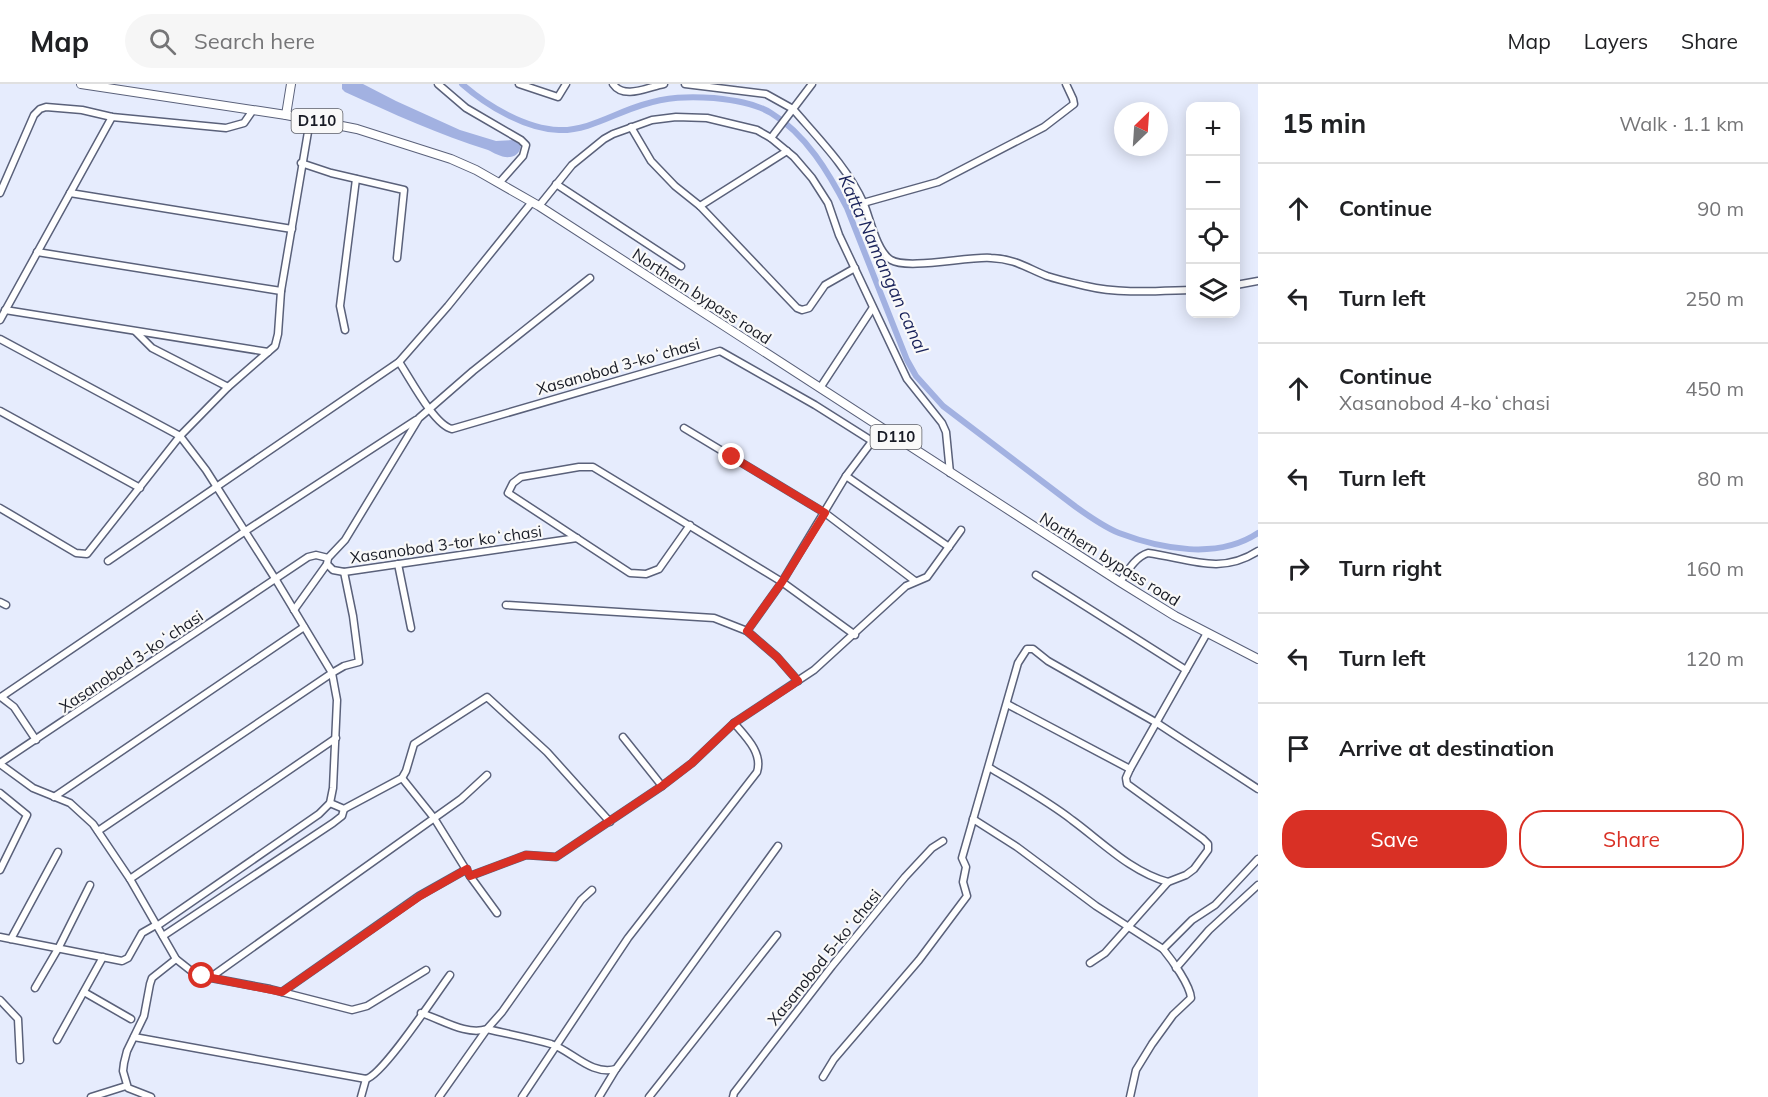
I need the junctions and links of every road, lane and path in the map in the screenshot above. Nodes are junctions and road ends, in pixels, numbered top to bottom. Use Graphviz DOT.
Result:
graph roads {
  1 [pos="81,84"];
  2 [pos="291,84"];
  3 [pos="438,84"];
  4 [pos="519,84"];
  5 [pos="566,84"];
  6 [pos="613,84"];
  7 [pos="664,84"];
  8 [pos="685,84"];
  9 [pos="812,84"];
  10 [pos="1066,84"];
  11 [pos="254,110"];
  12 [pos="791,112"];
  13 [pos="286,115"];
  14 [pos="112,117"];
  15 [pos="309,120"];
  16 [pos="632,127"];
  17 [pos="772,136"];
  18 [pos="787,151"];
  19 [pos="301,163"];
  20 [pos="356,179"];
  21 [pos="500,182"];
  22 [pos="556,184"];
  23 [pos="0,193"];
  24 [pos="70,193"];
  25 [pos="863,203"];
  26 [pos="536,204"];
  27 [pos="700,206"];
  28 [pos="292,229"];
  29 [pos="37,252"];
  30 [pos="397,258"];
  31 [pos="681,266"];
  32 [pos="855,267"];
  33 [pos="590,278"];
  34 [pos="1258,281"];
  35 [pos="1240,284"];
  36 [pos="1186,290"];
  37 [pos="281,291"];
  38 [pos="872,309"];
  39 [pos="5,310"];
  40 [pos="0,320"];
  41 [pos="345,330"];
  42 [pos="136,332"];
  43 [pos="0,339"];
  44 [pos="268,352"];
  45 [pos="399,362"];
  46 [pos="228,387"];
  47 [pos="820,388"];
  48 [pos="430,409"];
  49 [pos="0,411"];
  50 [pos="419,418"];
  51 [pos="684,428"];
  52 [pos="882,428"];
  53 [pos="180,436"];
  54 [pos="872,441"];
  55 [pos="950,473"];
  56 [pos="846,476"];
  57 [pos="215,487"];
  58 [pos="140,488"];
  59 [pos="0,508"];
  60 [pos="825,513"];
  61 [pos="690,525"];
  62 [pos="961,530"];
  63 [pos="244,532"];
  64 [pos="578,538"];
  65 [pos="949,547"];
  66 [pos="1258,551"];
  67 [pos="108,561"];
  68 [pos="327,561"];
  69 [pos="398,564"];
  70 [pos="344,572"];
  71 [pos="1036,575"];
  72 [pos="276,580"];
  73 [pos="915,581"];
  74 [pos="782,582"];
  75 [pos="1120,582"];
  76 [pos="506,605"];
  77 [pos="294,610"];
  78 [pos="304,627"];
  79 [pos="411,628"];
  80 [pos="747,631"];
  81 [pos="1207,633"];
  82 [pos="855,634"];
  83 [pos="1258,659"];
  84 [pos="1186,670"];
  85 [pos="332,673"];
  86 [pos="798,681"];
  87 [pos="1,697"];
  88 [pos="1006,704"];
  89 [pos="734,723"];
  90 [pos="1157,723"];
  91 [pos="623,737"];
  92 [pos="336,738"];
  93 [pos="36,740"];
  94 [pos="0,764"];
  95 [pos="990,768"];
  96 [pos="1130,769"];
  97 [pos="487,775"];
  98 [pos="402,778"];
  99 [pos="662,786"];
  100 [pos="1258,789"];
  101 [pos="0,793"];
  102 [pos="54,797"];
  103 [pos="330,803"];
  104 [pos="344,809"];
  105 [pos="434,818"];
  106 [pos="973,819"];
  107 [pos="610,822"];
  108 [pos="98,831"];
  109 [pos="943,841"];
  110 [pos="778,846"];
  111 [pos="58,852"];
  112 [pos="1258,859"];
  113 [pos="0,870"];
  114 [pos="469,872"];
  115 [pos="130,879"];
  116 [pos="1168,882"];
  117 [pos="90,885"];
  118 [pos="1258,885"];
  119 [pos="592,890"];
  120 [pos="497,913"];
  121 [pos="157,925"];
  122 [pos="1128,927"];
  123 [pos="777,935"];
  124 [pos="163,936"];
  125 [pos="0,937"];
  126 [pos="11,939"];
  127 [pos="59,947"];
  128 [pos="1163,949"];
  129 [pos="103,957"];
  130 [pos="176,959"];
  131 [pos="1090,963"];
  132 [pos="1176,968"];
  133 [pos="426,970"];
  134 [pos="450,975"];
  135 [pos="211,977"];
  136 [pos="35,988"];
  137 [pos="84,992"];
  138 [pos="282,992"];
  139 [pos="0,999"];
  140 [pos="421,1014"];
  141 [pos="130,1019"];
  142 [pos="487,1029"];
  143 [pos="134,1037"];
  144 [pos="57,1040"];
  145 [pos="555,1045"];
  146 [pos="20,1060"];
  147 [pos="616,1068"];
  148 [pos="823,1077"];
  149 [pos="366,1079"];
  150 [pos="126,1086"];
  151 [pos="91,1097"];
  152 [pos="151,1097"];
  153 [pos="361,1097"];
  154 [pos="439,1097"];
  155 [pos="522,1097"];
  156 [pos="598,1097"];
  157 [pos="649,1097"];
  158 [pos="733,1097"];
  159 [pos="1130,1097"];
  1 -- 11 [label="main road, Northern bypass road / D110"];
  2 -- 13 [label="main road"];
  3 -- 21 [label="street"];
  4 -- 5 [label="street"];
  6 -- 7 [label="street"];
  8 -- 12 [label="street"];
  9 -- 12 [label="street"];
  10 -- 25 [label="street"];
  11 -- 13 [label="main road, Northern bypass road / D110"];
  11 -- 14 [label="street"];
  12 -- 17 [label="street"];
  12 -- 25 [label="street"];
  13 -- 15 [label="main road, Northern bypass road / D110"];
  14 -- 23 [label="street"];
  14 -- 24 [label="street"];
  15 -- 19 [label="street"];
  15 -- 21 [label="main road, Northern bypass road / D110"];
  16 -- 17 [label="street"];
  16 -- 22 [label="street"];
  16 -- 27 [label="street"];
  17 -- 18 [label="street"];
  18 -- 27 [label="street"];
  18 -- 32 [label="street"];
  19 -- 20 [label="street"];
  19 -- 28 [label="street"];
  20 -- 30 [label="street"];
  20 -- 41 [label="street"];
  21 -- 26 [label="main road, Northern bypass road / D110"];
  22 -- 26 [label="street"];
  22 -- 31 [label="street"];
  24 -- 28 [label="street"];
  24 -- 29 [label="street"];
  25 -- 36 [label="street"];
  26 -- 45 [label="street"];
  26 -- 47 [label="main road, Northern bypass road / D110"];
  27 -- 32 [label="street"];
  28 -- 37 [label="street"];
  29 -- 37 [label="street"];
  29 -- 39 [label="street"];
  32 -- 38 [label="street"];
  33 -- 48 [label="street"];
  34 -- 35 [label="street"];
  37 -- 44 [label="street"];
  38 -- 47 [label="street"];
  38 -- 55 [label="street"];
  39 -- 40 [label="street"];
  39 -- 42 [label="street"];
  42 -- 44 [label="street"];
  42 -- 46 [label="street"];
  43 -- 53 [label="street"];
  44 -- 46 [label="street"];
  45 -- 48 [label="street"];
  45 -- 57 [label="street"];
  46 -- 53 [label="street"];
  47 -- 52 [label="main road, Northern bypass road / D110"];
  48 -- 50 [label="street"];
  48 -- 54 [label="street, Xasanobod 3-koʻchasi"];
  49 -- 58 [label="street"];
  50 -- 63 [label="street"];
  50 -- 68 [label="street"];
  51 -- 60 [label="street"];
  52 -- 54 [label="street"];
  52 -- 55 [label="main road, Northern bypass road / D110"];
  53 -- 57 [label="street"];
  53 -- 58 [label="street"];
  54 -- 56 [label="street"];
  55 -- 75 [label="main road, Northern bypass road / D110"];
  56 -- 60 [label="street"];
  56 -- 65 [label="street"];
  57 -- 63 [label="street"];
  57 -- 67 [label="street"];
  58 -- 59 [label="street"];
  60 -- 73 [label="street"];
  60 -- 74 [label="street"];
  61 -- 64 [label="street"];
  61 -- 64 [label="street"];
  61 -- 74 [label="street"];
  62 -- 65 [label="street"];
  63 -- 72 [label="street"];
  63 -- 87 [label="street"];
  64 -- 69 [label="street, Xasanobod 3-tor koʻchasi"];
  65 -- 73 [label="street"];
  66 -- 75 [label="street"];
  68 -- 70 [label="street, Xasanobod 3-tor koʻchasi"];
  68 -- 72 [label="street, Xasanobod 3-koʻchasi"];
  68 -- 77 [label="street"];
  69 -- 70 [label="street, Xasanobod 3-tor koʻchasi"];
  69 -- 79 [label="street"];
  70 -- 85 [label="street"];
  71 -- 84 [label="street"];
  72 -- 77 [label="street"];
  72 -- 93 [label="street, Xasanobod 3-koʻchasi"];
  73 -- 82 [label="street"];
  74 -- 80 [label="street"];
  74 -- 82 [label="street"];
  75 -- 81 [label="main road, Northern bypass road / D110"];
  76 -- 80 [label="street"];
  77 -- 78 [label="street"];
  78 -- 85 [label="street"];
  78 -- 102 [label="street"];
  80 -- 86 [label="street"];
  81 -- 83 [label="main road, Northern bypass road / D110"];
  81 -- 84 [label="street"];
  82 -- 86 [label="street"];
  84 -- 90 [label="street"];
  85 -- 92 [label="street"];
  85 -- 108 [label="street"];
  86 -- 89 [label="street"];
  87 -- 93 [label="street"];
  88 -- 90 [label="street"];
  88 -- 95 [label="street"];
  88 -- 96 [label="street"];
  89 -- 99 [label="street"];
  89 -- 145 [label="street"];
  90 -- 96 [label="street"];
  90 -- 100 [label="street"];
  91 -- 99 [label="street"];
  92 -- 103 [label="street"];
  92 -- 115 [label="street"];
  93 -- 94 [label="street, Xasanobod 3-koʻchasi"];
  94 -- 102 [label="street"];
  95 -- 106 [label="street"];
  95 -- 116 [label="street"];
  96 -- 116 [label="street"];
  97 -- 105 [label="street"];
  98 -- 104 [label="street"];
  98 -- 105 [label="street"];
  98 -- 107 [label="street"];
  99 -- 107 [label="street"];
  101 -- 113 [label="street"];
  102 -- 108 [label="street"];
  103 -- 104 [label="street"];
  103 -- 121 [label="street"];
  104 -- 124 [label="street"];
  105 -- 114 [label="street"];
  105 -- 135 [label="street"];
  106 -- 122 [label="street"];
  106 -- 148 [label="street"];
  107 -- 114 [label="street"];
  108 -- 115 [label="street"];
  109 -- 158 [label="street, Xasanobod 5-koʻchasi"];
  110 -- 147 [label="street"];
  111 -- 126 [label="street"];
  112 -- 128 [label="street"];
  114 -- 120 [label="street"];
  114 -- 138 [label="street"];
  115 -- 121 [label="street"];
  116 -- 122 [label="street"];
  117 -- 127 [label="street"];
  118 -- 132 [label="street"];
  119 -- 142 [label="street"];
  121 -- 124 [label="street"];
  121 -- 129 [label="street"];
  122 -- 128 [label="street"];
  122 -- 131 [label="street"];
  123 -- 157 [label="street"];
  124 -- 130 [label="street"];
  125 -- 126 [label="street"];
  126 -- 127 [label="street"];
  127 -- 129 [label="street"];
  127 -- 136 [label="street"];
  128 -- 132 [label="street"];
  129 -- 137 [label="street"];
  130 -- 135 [label="street"];
  130 -- 143 [label="street"];
  132 -- 159 [label="street"];
  133 -- 138 [label="street"];
  134 -- 140 [label="street"];
  135 -- 138 [label="street"];
  137 -- 141 [label="street"];
  137 -- 144 [label="street"];
  139 -- 146 [label="street"];
  140 -- 142 [label="street"];
  140 -- 149 [label="street"];
  142 -- 145 [label="street"];
  142 -- 154 [label="street"];
  143 -- 149 [label="street"];
  143 -- 150 [label="street"];
  145 -- 147 [label="street"];
  145 -- 155 [label="street"];
  147 -- 156 [label="street"];
  149 -- 153 [label="street"];
  150 -- 151 [label="street"];
  150 -- 152 [label="street"];
}
